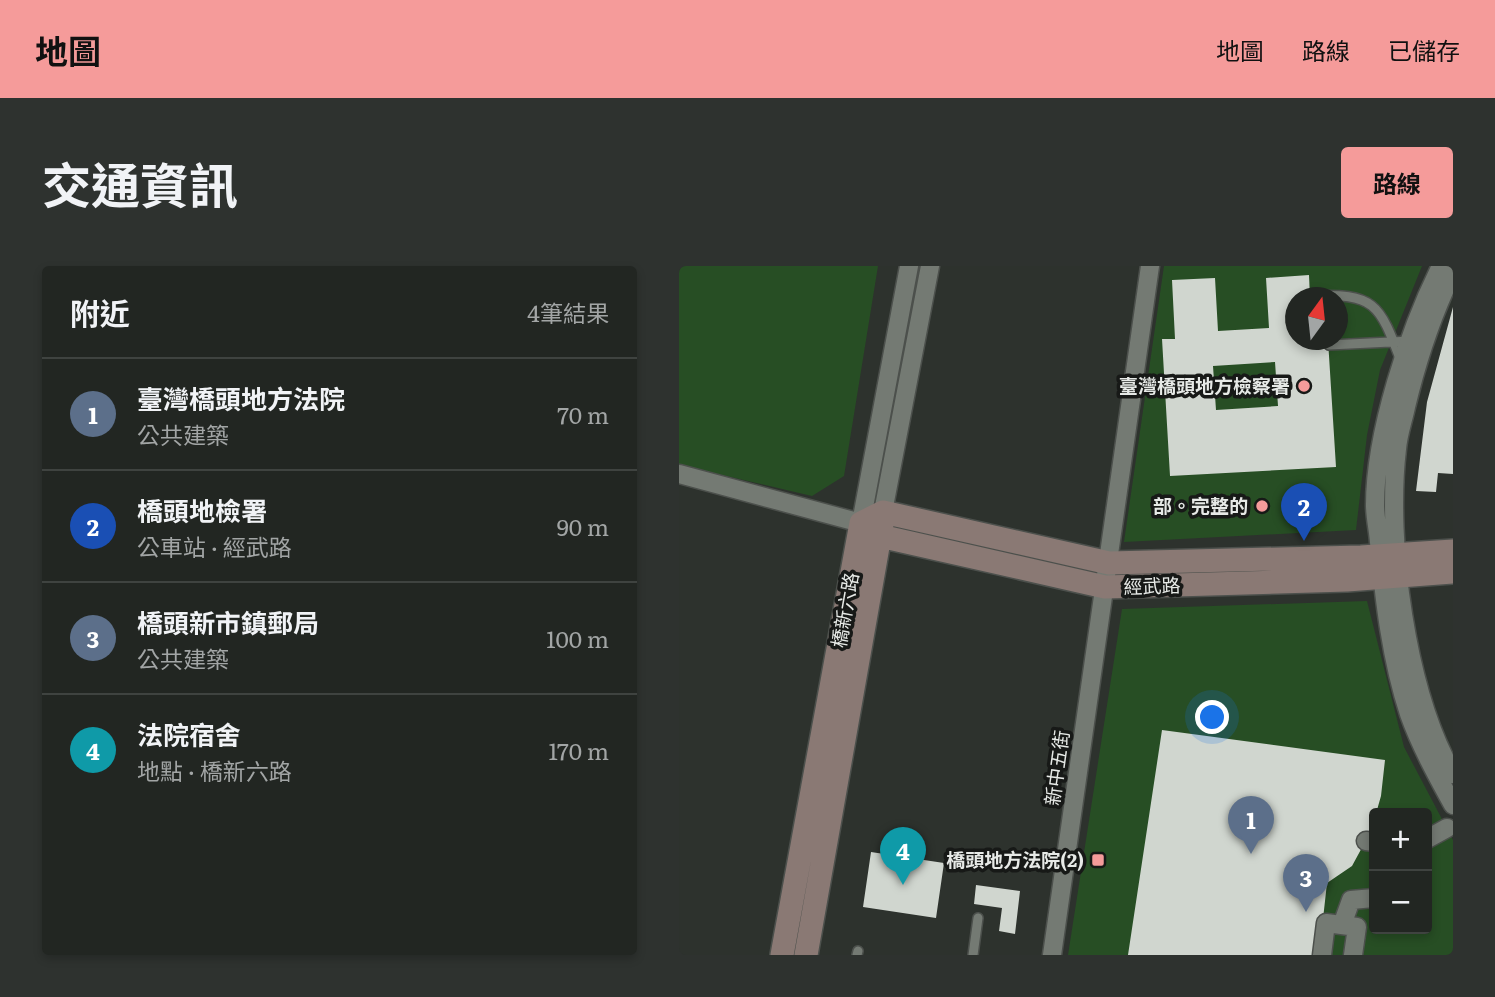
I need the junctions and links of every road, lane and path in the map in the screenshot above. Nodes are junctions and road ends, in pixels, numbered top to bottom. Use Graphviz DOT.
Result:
graph roads {
  1 [pos="909,266"];
  2 [pos="930,266"];
  3 [pos="1150,266"];
  4 [pos="1441,266"];
  5 [pos="1453,272"];
  6 [pos="1348,291"];
  7 [pos="1348,346"];
  8 [pos="1402,349"];
  9 [pos="679,474"];
  10 [pos="883,512"];
  11 [pos="861,523"];
  12 [pos="880,536"];
  13 [pos="1453,551"];
  14 [pos="1109,563"];
  15 [pos="1389,567"];
  16 [pos="1453,572"];
  17 [pos="1105,587"];
  18 [pos="1453,774"];
  19 [pos="1453,805"];
  20 [pos="1447,828"];
  21 [pos="1432,836"];
  22 [pos="1369,898"];
  23 [pos="978,918"];
  24 [pos="1342,925"];
  25 [pos="782,955"];
  26 [pos="806,955"];
  27 [pos="973,955"];
  28 [pos="1052,955"];
  29 [pos="1322,955"];
  30 [pos="1353,955"];
  1 -- 11 [label="street, 橋新六路"];
  2 -- 10 [label="street, 橋新六路"];
  3 -- 14 [label="street"];
  4 -- 8 [label="street"];
  5 -- 15 [label="street"];
  6 -- 8 [label="lane"];
  7 -- 8 [label="lane"];
  8 -- 15 [label="street"];
  9 -- 11 [label="street, 經武路"];
  10 -- 11 [label="street"];
  10 -- 12 [label="street, 橋新六路"];
  10 -- 14 [label="street, 經武路"];
  11 -- 12 [label="street, 經武路"];
  11 -- 25 [label="street, 橋新六路"];
  12 -- 17 [label="street, 經武路"];
  12 -- 26 [label="street, 橋新六路"];
  13 -- 15 [label="street, 經武路"];
  14 -- 15 [label="street, 經武路"];
  14 -- 17 [label="street, 新中五街"];
  15 -- 16 [label="street, 經武路"];
  15 -- 17 [label="street, 經武路"];
  15 -- 18 [label="street"];
  15 -- 19 [label="street"];
  17 -- 28 [label="street, 新中五街"];
  20 -- 21 [label="street"];
  22 -- 24 [label="street"];
  23 -- 27 [label="lane"];
  24 -- 29 [label="street"];
  24 -- 30 [label="street"];
}
